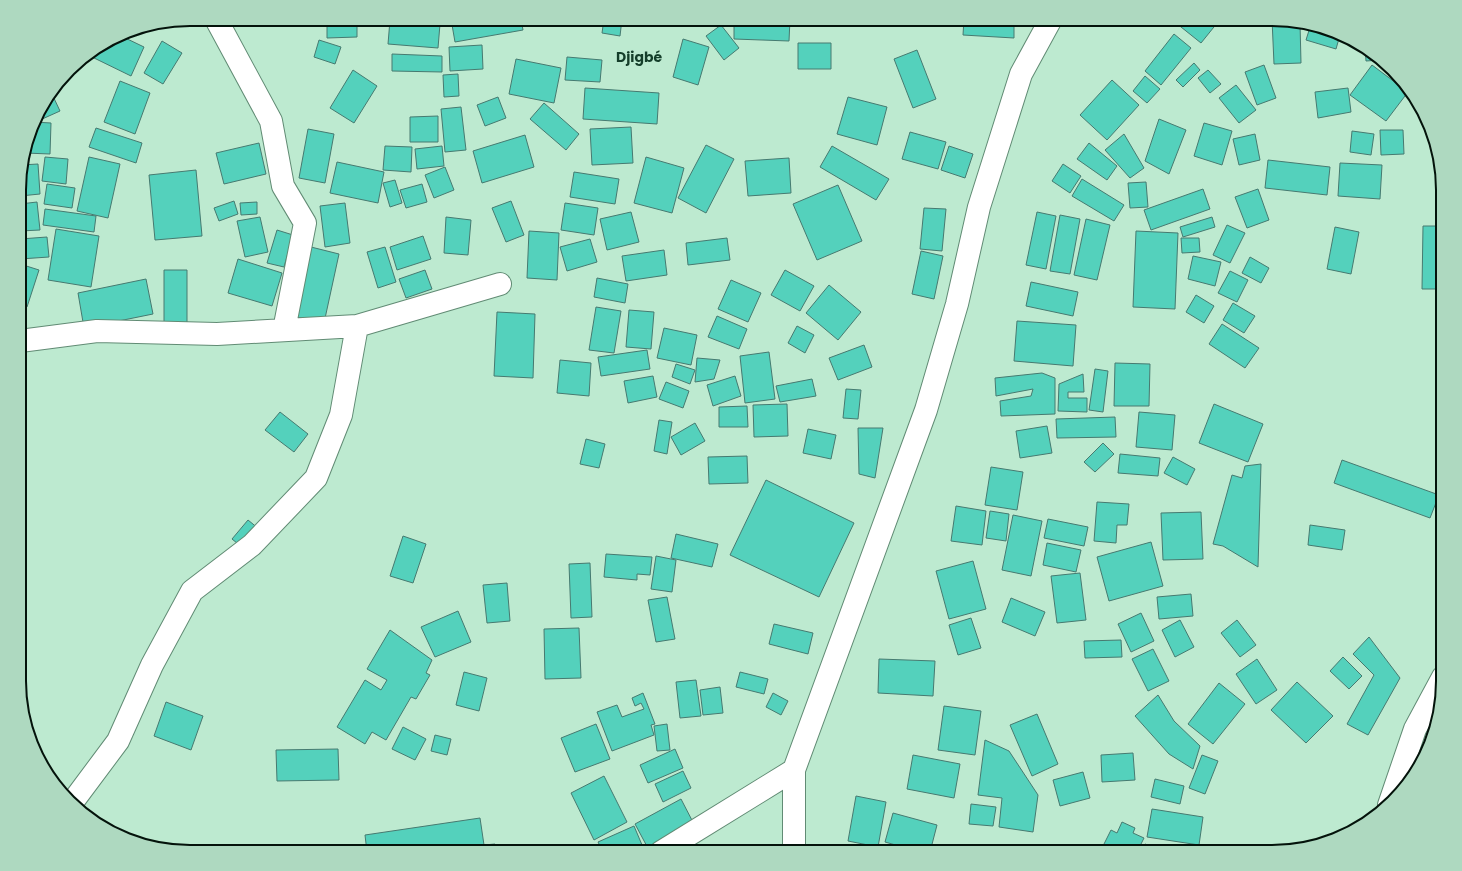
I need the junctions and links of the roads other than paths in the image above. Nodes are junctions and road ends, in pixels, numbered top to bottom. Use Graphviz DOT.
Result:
graph roads {
  1 [pos="220,26"];
  2 [pos="1047,26"];
  3 [pos="500,284"];
  4 [pos="357,326"];
  5 [pos="284,330"];
  6 [pos="26,340"];
  7 [pos="1436,690"];
  8 [pos="794,770"];
  9 [pos="1394,790"];
  10 [pos="75,798"];
  11 [pos="672,845"];
  12 [pos="794,845"];
  1 -- 5 [label="street"];
  2 -- 8 [label="street"];
  3 -- 4 [label="street"];
  4 -- 5 [label="street"];
  4 -- 10 [label="street"];
  5 -- 6 [label="street"];
  7 -- 9 [label="street"];
  8 -- 11 [label="street"];
  8 -- 12 [label="street"];
}
